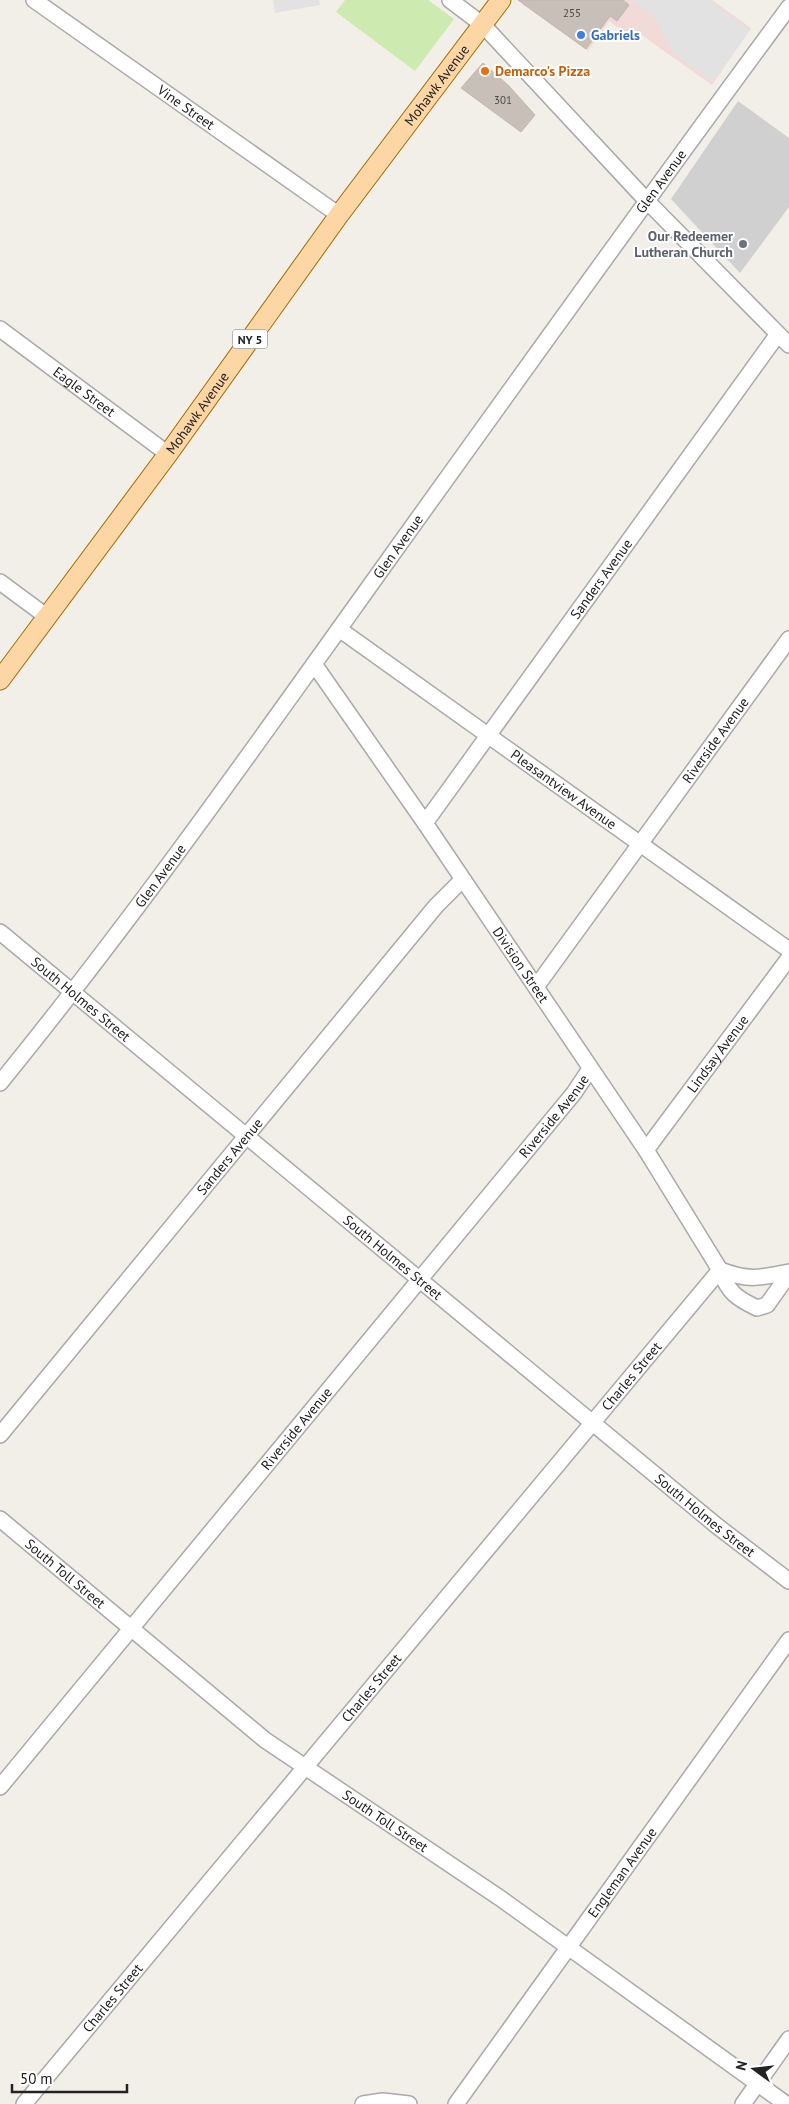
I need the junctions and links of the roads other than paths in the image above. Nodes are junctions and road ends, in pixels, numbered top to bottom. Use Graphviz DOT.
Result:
graph roads {
  1 [pos="34,0"];
  2 [pos="450,0"];
  3 [pos="501,0"];
  4 [pos="789,7"];
  5 [pos="484,26"];
  6 [pos="646,200"];
  7 [pos="339,215"];
  8 [pos="0,329"];
  9 [pos="778,334"];
  10 [pos="789,345"];
  11 [pos="168,454"];
  12 [pos="0,582"];
  13 [pos="46,616"];
  14 [pos="339,629"];
  15 [pos="789,639"];
  16 [pos="314,664"];
  17 [pos="0,680"];
  18 [pos="490,735"];
  19 [pos="425,823"];
  20 [pos="640,845"];
  21 [pos="462,880"];
  22 [pos="0,932"];
  23 [pos="789,950"];
  24 [pos="789,958"];
  25 [pos="536,987"];
  26 [pos="73,993"];
  27 [pos="590,1069"];
  28 [pos="0,1083"];
  29 [pos="248,1136"];
  30 [pos="646,1150"];
  31 [pos="720,1270"];
  32 [pos="789,1273"];
  33 [pos="420,1278"];
  34 [pos="592,1423"];
  35 [pos="0,1435"];
  36 [pos="0,1519"];
  37 [pos="789,1581"];
  38 [pos="130,1630"];
  39 [pos="789,1640"];
  40 [pos="304,1768"];
  41 [pos="0,1787"];
  42 [pos="567,1949"];
  43 [pos="789,2039"];
  44 [pos="757,2083"];
  45 [pos="24,2104"];
  46 [pos="363,2104"];
  47 [pos="409,2104"];
  48 [pos="456,2104"];
  49 [pos="742,2104"];
  50 [pos="786,2104"];
  1 -- 7 [label="street, Vine Street"];
  2 -- 5 [label="street"];
  3 -- 5 [label="main road, Mohawk Avenue / NY 5"];
  4 -- 6 [label="street, Glen Avenue"];
  5 -- 6 [label="street"];
  5 -- 7 [label="main road, Mohawk Avenue / NY 5"];
  6 -- 9 [label="street"];
  6 -- 14 [label="street, Glen Avenue"];
  7 -- 11 [label="main road, Mohawk Avenue / NY 5"];
  8 -- 11 [label="street, Eagle Street"];
  9 -- 10 [label="street"];
  9 -- 18 [label="street, Sanders Avenue"];
  11 -- 13 [label="main road, Mohawk Avenue / NY 5"];
  12 -- 13 [label="street"];
  13 -- 17 [label="main road, Mohawk Avenue / NY 5"];
  14 -- 16 [label="street, Glen Avenue"];
  14 -- 18 [label="street, Pleasantview Avenue"];
  15 -- 20 [label="street, Riverside Avenue"];
  16 -- 19 [label="street, Division Street"];
  16 -- 26 [label="street, Glen Avenue"];
  18 -- 19 [label="street, Sanders Avenue"];
  18 -- 20 [label="street, Pleasantview Avenue"];
  19 -- 21 [label="street, Division Street"];
  20 -- 23 [label="street, Pleasantview Avenue"];
  20 -- 25 [label="street, Riverside Avenue"];
  21 -- 25 [label="street, Division Street"];
  21 -- 29 [label="street, Sanders Avenue"];
  22 -- 26 [label="street, South Holmes Street"];
  24 -- 30 [label="street, Lindsay Avenue"];
  25 -- 27 [label="street, Division Street"];
  26 -- 28 [label="street, Glen Avenue"];
  26 -- 29 [label="street, South Holmes Street"];
  27 -- 30 [label="street, Division Street"];
  27 -- 33 [label="street, Riverside Avenue"];
  29 -- 33 [label="street, South Holmes Street"];
  29 -- 35 [label="street, Sanders Avenue"];
  30 -- 31 [label="street, Division Street"];
  31 -- 32 [label="street"];
  31 -- 32 [label="street"];
  31 -- 34 [label="street, Charles Street"];
  33 -- 34 [label="street, South Holmes Street"];
  33 -- 38 [label="street, Riverside Avenue"];
  34 -- 37 [label="street, South Holmes Street"];
  34 -- 40 [label="street, Charles Street"];
  36 -- 38 [label="street, South Toll Street"];
  38 -- 40 [label="street, South Toll Street"];
  38 -- 41 [label="street, Riverside Avenue"];
  39 -- 42 [label="street, Engleman Avenue"];
  40 -- 42 [label="street, South Toll Street"];
  40 -- 45 [label="street, Charles Street"];
  42 -- 44 [label="street, South Toll Street"];
  42 -- 48 [label="street, Engleman Avenue"];
  43 -- 44 [label="street"];
  44 -- 49 [label="street"];
  44 -- 50 [label="street, South Toll Street"];
  46 -- 47 [label="street"];
}
